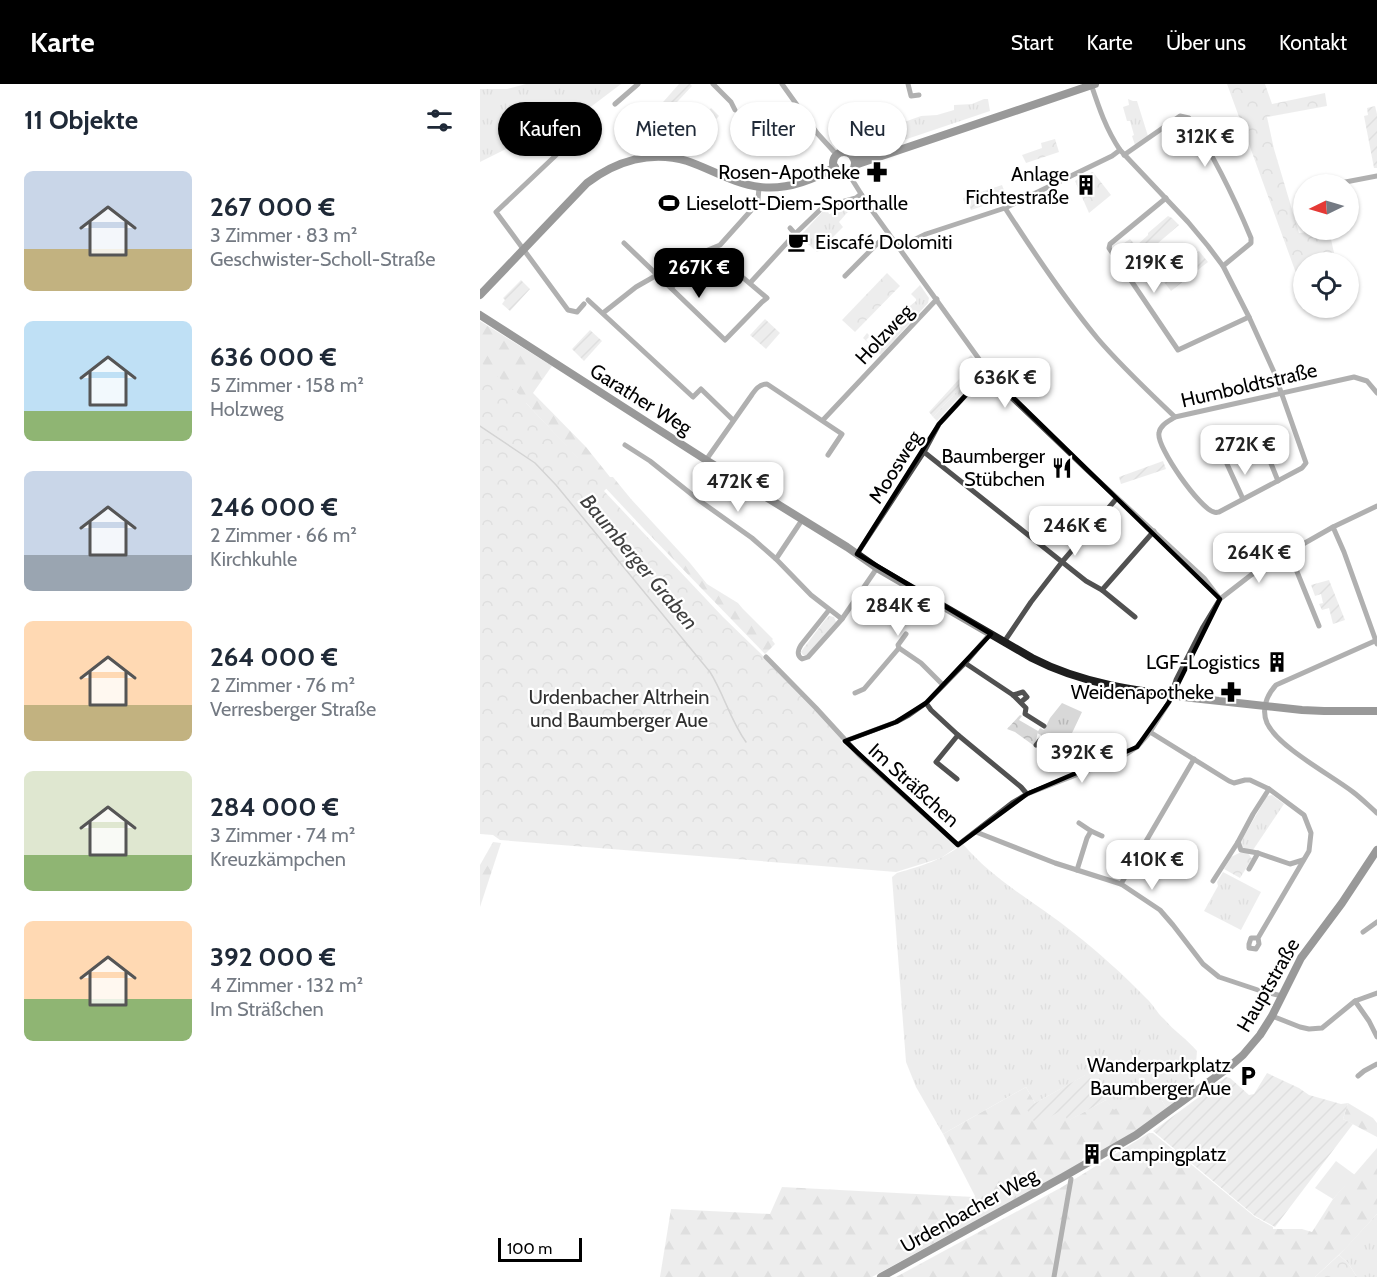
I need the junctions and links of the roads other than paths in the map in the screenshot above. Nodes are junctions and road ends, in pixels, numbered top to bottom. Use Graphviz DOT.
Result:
graph roads {
  1 [pos="638,84"];
  2 [pos="713,84"];
  3 [pos="908,84"];
  4 [pos="1092,84"];
  5 [pos="784,85"];
  6 [pos="919,95"];
  7 [pos="617,102"];
  8 [pos="730,102"];
  9 [pos="828,145"];
  10 [pos="1122,152"];
  11 [pos="555,156"];
  12 [pos="836,156"];
  13 [pos="851,156"];
  14 [pos="854,161"];
  15 [pos="835,167"];
  16 [pos="848,173"];
  17 [pos="1377,177"];
  18 [pos="1359,180"];
  19 [pos="759,187"];
  20 [pos="861,194"];
  21 [pos="1166,198"];
  22 [pos="1005,208"];
  23 [pos="790,228"];
  24 [pos="888,233"];
  25 [pos="797,235"];
  26 [pos="624,243"];
  27 [pos="899,246"];
  28 [pos="524,249"];
  29 [pos="714,253"];
  30 [pos="726,263"];
  31 [pos="1223,266"];
  32 [pos="657,275"];
  33 [pos="845,276"];
  34 [pos="750,283"];
  35 [pos="670,288"];
  36 [pos="701,289"];
  37 [pos="480,295"];
  38 [pos="937,299"];
  39 [pos="603,313"];
  40 [pos="480,315"];
  41 [pos="1249,316"];
  42 [pos="987,372"];
  43 [pos="1282,392"];
  44 [pos="1377,393"];
  45 [pos="1175,417"];
  46 [pos="733,420"];
  47 [pos="823,420"];
  48 [pos="625,445"];
  49 [pos="924,452"];
  50 [pos="828,455"];
  51 [pos="1268,456"];
  52 [pos="706,460"];
  53 [pos="1227,464"];
  54 [pos="1278,481"];
  55 [pos="1117,498"];
  56 [pos="1243,499"];
  57 [pos="1377,506"];
  58 [pos="802,520"];
  59 [pos="1334,526"];
  60 [pos="1154,531"];
  61 [pos="1289,552"];
  62 [pos="857,554"];
  63 [pos="776,559"];
  64 [pos="1062,562"];
  65 [pos="877,568"];
  66 [pos="1102,590"];
  67 [pos="1220,599"];
  68 [pos="829,610"];
  69 [pos="1136,616"];
  70 [pos="842,620"];
  71 [pos="1319,626"];
  72 [pos="906,634"];
  73 [pos="990,634"];
  74 [pos="1004,642"];
  75 [pos="1376,642"];
  76 [pos="899,648"];
  77 [pos="766,657"];
  78 [pos="965,663"];
  79 [pos="943,685"];
  80 [pos="855,693"];
  81 [pos="1171,695"];
  82 [pos="926,703"];
  83 [pos="1265,706"];
  84 [pos="1377,711"];
  85 [pos="1044,726"];
  86 [pos="1150,732"];
  87 [pos="958,735"];
  88 [pos="845,741"];
  89 [pos="1036,745"];
  90 [pos="1194,759"];
  91 [pos="1090,768"];
  92 [pos="957,779"];
  93 [pos="1269,789"];
  94 [pos="1027,794"];
  95 [pos="1377,813"];
  96 [pos="989,822"];
  97 [pos="1079,823"];
  98 [pos="1091,831"];
  99 [pos="976,832"];
  100 [pos="1102,836"];
  101 [pos="992,838"];
  102 [pos="1238,842"];
  103 [pos="1241,850"];
  104 [pos="1377,850"];
  105 [pos="1258,853"];
  106 [pos="1231,854"];
  107 [pos="1303,860"];
  108 [pos="1290,864"];
  109 [pos="1249,869"];
  110 [pos="1077,870"];
  111 [pos="1296,872"];
  112 [pos="1213,881"];
  113 [pos="1121,884"];
  114 [pos="1377,922"];
  115 [pos="1363,932"];
  116 [pos="1258,939"];
  117 [pos="1377,993"];
  118 [pos="1282,996"];
  119 [pos="1355,1000"];
  120 [pos="1272,1016"];
  121 [pos="1377,1037"];
  122 [pos="1377,1065"];
  123 [pos="1358,1076"];
  124 [pos="1072,1175"];
  125 [pos="881,1277"];
  126 [pos="1053,1277"];
  1 -- 7 [label="street"];
  2 -- 8 [label="street"];
  3 -- 6 [label="street"];
  4 -- 10 [label="street"];
  4 -- 14 [label="street"];
  5 -- 9 [label="street"];
  10 -- 21 [label="street"];
  10 -- 22 [label="street"];
  10 -- 31 [label="street"];
  11 -- 28 [label="street"];
  12 -- 15 [label="street"];
  13 -- 14 [label="street"];
  14 -- 16 [label="street"];
  15 -- 16 [label="street"];
  15 -- 19 [label="street"];
  16 -- 20 [label="street, Holzweg"];
  17 -- 18 [label="street"];
  19 -- 28 [label="street"];
  19 -- 35 [label="street"];
  20 -- 24 [label="street, Holzweg"];
  20 -- 25 [label="street"];
  21 -- 31 [label="street"];
  21 -- 41 [label="street"];
  22 -- 27 [label="street"];
  22 -- 45 [label="street, Humboldtstraße"];
  23 -- 25 [label="street"];
  24 -- 27 [label="street, Holzweg"];
  24 -- 33 [label="street"];
  25 -- 34 [label="street"];
  26 -- 32 [label="street"];
  27 -- 38 [label="street, Holzweg"];
  28 -- 37 [label="street"];
  28 -- 39 [label="street"];
  29 -- 30 [label="street"];
  30 -- 34 [label="street"];
  30 -- 36 [label="street"];
  31 -- 41 [label="street"];
  32 -- 35 [label="street"];
  32 -- 39 [label="street"];
  34 -- 35 [label="street"];
  38 -- 42 [label="street, Holzweg"];
  38 -- 47 [label="street, Holzweg"];
  39 -- 46 [label="street"];
  40 -- 52 [label="street, Garather Weg"];
  41 -- 43 [label="street"];
  42 -- 49 [label="street, Moosweg"];
  42 -- 55 [label="street, Holzweg"];
  43 -- 44 [label="street, Humboldtstraße"];
  43 -- 45 [label="street, Humboldtstraße"];
  43 -- 54 [label="street"];
  45 -- 56 [label="street"];
  46 -- 47 [label="street"];
  46 -- 52 [label="street"];
  47 -- 50 [label="street"];
  48 -- 63 [label="street"];
  49 -- 62 [label="street, Moosweg"];
  49 -- 64 [label="street"];
  51 -- 54 [label="street"];
  52 -- 58 [label="street, Garather Weg"];
  53 -- 56 [label="street"];
  54 -- 56 [label="street"];
  55 -- 60 [label="street, Holzweg"];
  55 -- 64 [label="street"];
  57 -- 59 [label="street"];
  58 -- 62 [label="street, Garather Weg"];
  58 -- 63 [label="street"];
  59 -- 61 [label="street"];
  59 -- 75 [label="street"];
  60 -- 66 [label="street"];
  60 -- 67 [label="street, Holzweg"];
  61 -- 67 [label="street"];
  61 -- 71 [label="street"];
  62 -- 65 [label="street, Garather Weg"];
  63 -- 68 [label="street"];
  64 -- 66 [label="street"];
  64 -- 74 [label="street"];
  65 -- 70 [label="street"];
  65 -- 73 [label="street, Garather Weg"];
  66 -- 69 [label="street"];
  67 -- 81 [label="street, Im Sträßchen"];
  68 -- 70 [label="street"];
  68 -- 70 [label="street"];
  72 -- 76 [label="street"];
  73 -- 74 [label="street, Garather Weg"];
  73 -- 78 [label="street"];
  74 -- 81 [label="street, Garather Weg"];
  75 -- 83 [label="street"];
  76 -- 79 [label="street"];
  76 -- 80 [label="street"];
  77 -- 88 [label="street, Im Sträßchen"];
  78 -- 79 [label="street"];
  78 -- 85 [label="street"];
  79 -- 82 [label="street"];
  81 -- 83 [label="street, Garather Weg"];
  81 -- 86 [label="street, Im Sträßchen"];
  82 -- 87 [label="street"];
  82 -- 88 [label="street"];
  83 -- 84 [label="street, Garather Weg"];
  83 -- 95 [label="street"];
  86 -- 90 [label="street"];
  86 -- 91 [label="street, Im Sträßchen"];
  87 -- 92 [label="street"];
  87 -- 94 [label="street"];
  88 -- 99 [label="street, Im Sträßchen"];
  89 -- 91 [label="street"];
  90 -- 93 [label="street"];
  90 -- 113 [label="street"];
  91 -- 94 [label="street, Im Sträßchen"];
  93 -- 102 [label="street"];
  93 -- 107 [label="street"];
  94 -- 96 [label="street, Im Sträßchen"];
  96 -- 99 [label="street, Im Sträßchen"];
  96 -- 101 [label="street"];
  97 -- 98 [label="street"];
  98 -- 100 [label="street"];
  98 -- 110 [label="street"];
  99 -- 101 [label="street"];
  101 -- 110 [label="street"];
  102 -- 103 [label="street"];
  102 -- 106 [label="street"];
  103 -- 105 [label="street"];
  103 -- 106 [label="street"];
  104 -- 118 [label="street, Hauptstraße"];
  105 -- 108 [label="street"];
  105 -- 109 [label="street"];
  106 -- 112 [label="street"];
  107 -- 108 [label="street"];
  107 -- 111 [label="street"];
  108 -- 111 [label="street"];
  110 -- 113 [label="street"];
  111 -- 116 [label="street"];
  113 -- 118 [label="street"];
  114 -- 115 [label="street"];
  117 -- 119 [label="street"];
  118 -- 120 [label="street, Hauptstraße"];
  119 -- 120 [label="street"];
  119 -- 121 [label="street"];
  120 -- 124 [label="street, Hauptstraße"];
  122 -- 123 [label="street"];
  124 -- 125 [label="street, Urdenbacher Weg"];
  124 -- 126 [label="street"];
}
